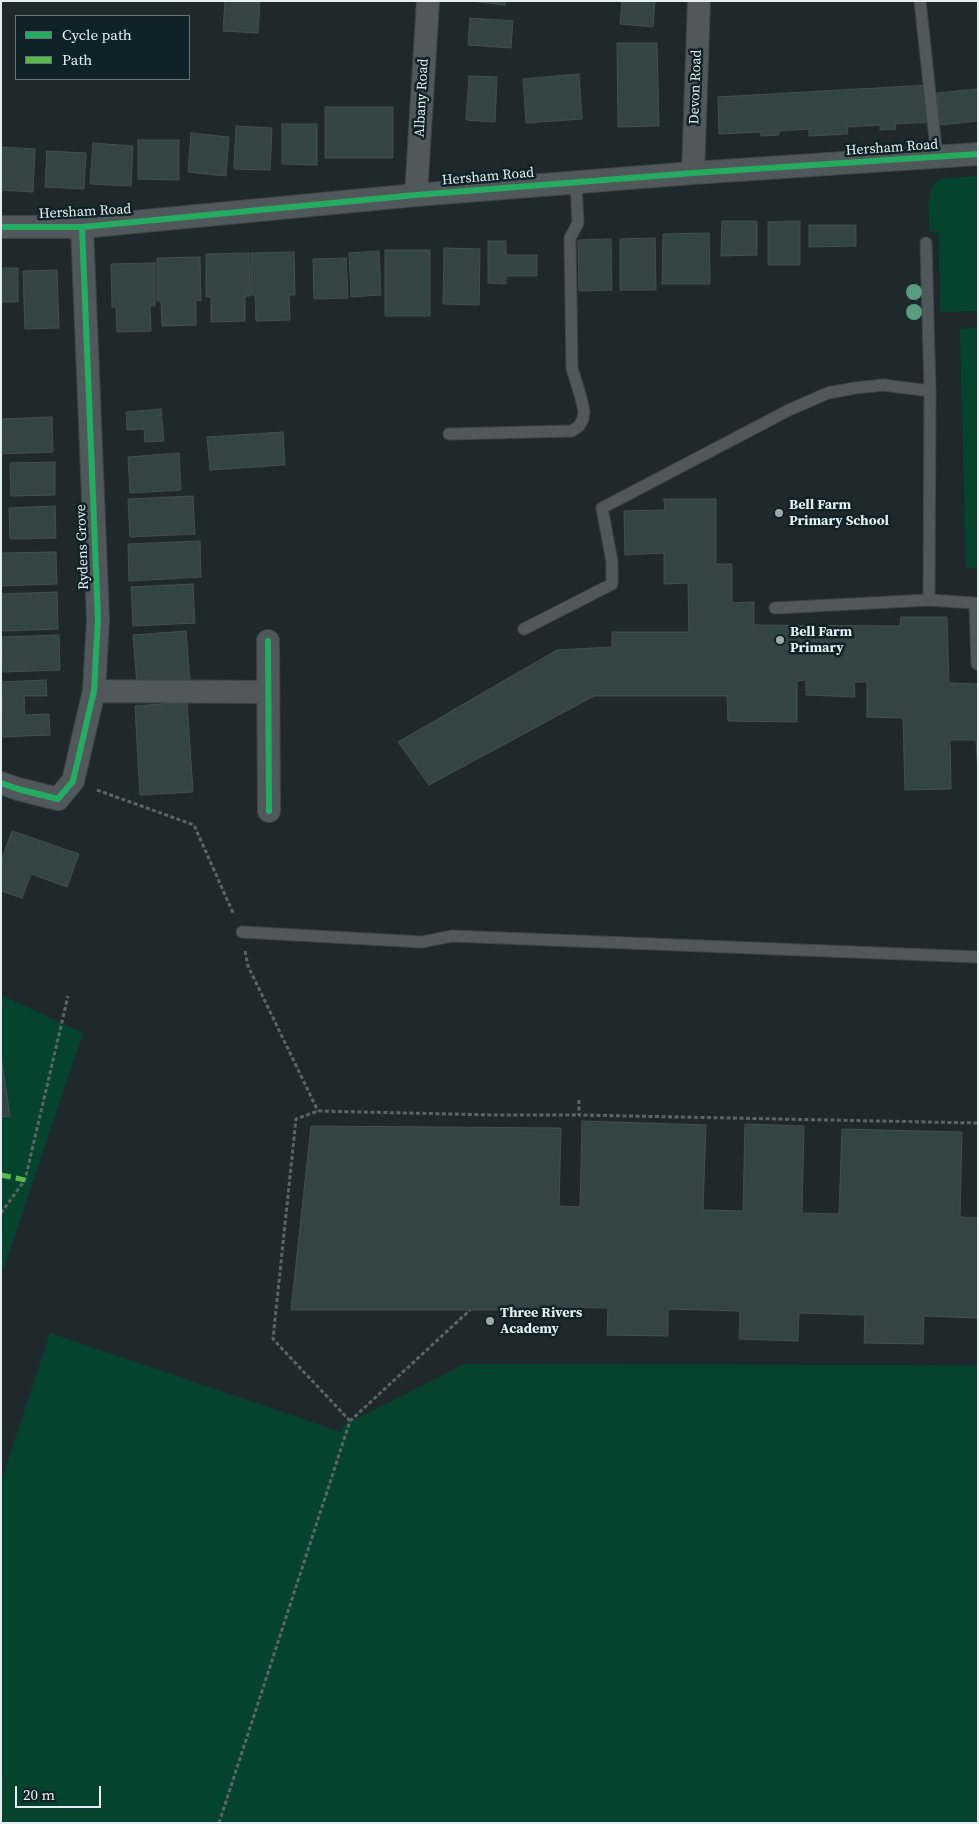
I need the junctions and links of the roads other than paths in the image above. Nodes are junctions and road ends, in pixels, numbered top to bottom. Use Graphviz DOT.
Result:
graph roads {
  1 [pos="428,1"];
  2 [pos="699,1"];
  3 [pos="920,1"];
  4 [pos="978,154"];
  5 [pos="937,158"];
  6 [pos="693,173"];
  7 [pos="576,183"];
  8 [pos="416,195"];
  9 [pos="1,227"];
  10 [pos="82,228"];
  11 [pos="926,243"];
  12 [pos="930,391"];
  13 [pos="449,434"];
  14 [pos="929,600"];
  15 [pos="775,608"];
  16 [pos="524,629"];
  17 [pos="268,642"];
  18 [pos="978,664"];
  19 [pos="94,691"];
  20 [pos="268,692"];
  21 [pos="1,783"];
  22 [pos="270,812"];
  23 [pos="242,932"];
  24 [pos="978,956"];
  1 -- 8 [label="street, Albany Road"];
  2 -- 6 [label="street, Devon Road"];
  3 -- 5 [label="lane"];
  4 -- 5 [label="street, Hersham Road"];
  5 -- 6 [label="street, Hersham Road"];
  6 -- 7 [label="street, Hersham Road"];
  7 -- 8 [label="street, Hersham Road"];
  7 -- 13 [label="lane"];
  8 -- 10 [label="street, Hersham Road"];
  9 -- 10 [label="street, Hersham Road"];
  10 -- 19 [label="street, Rydens Grove"];
  11 -- 12 [label="lane"];
  12 -- 14 [label="lane"];
  12 -- 16 [label="lane"];
  14 -- 15 [label="lane"];
  14 -- 18 [label="lane"];
  17 -- 20 [label="street"];
  19 -- 20 [label="street"];
  19 -- 21 [label="street, Rydens Grove"];
  20 -- 22 [label="street"];
  23 -- 24 [label="lane"];
}
